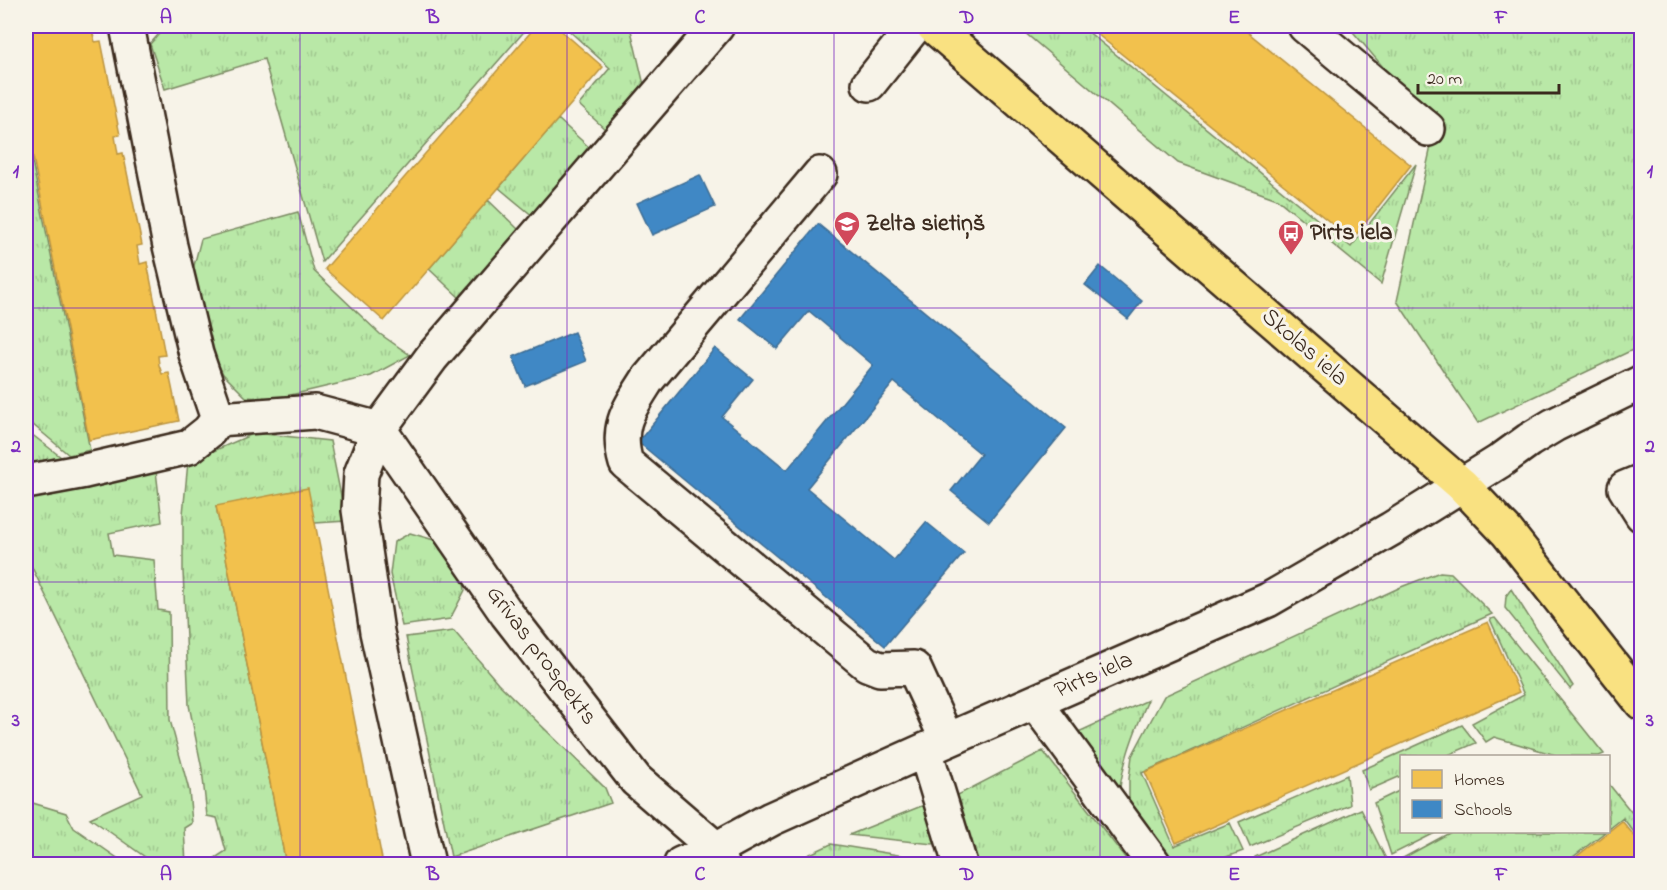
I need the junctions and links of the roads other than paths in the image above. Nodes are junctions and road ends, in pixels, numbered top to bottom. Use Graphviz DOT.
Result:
graph roads {
  1 [pos="127,26"];
  2 [pos="717,26"];
  3 [pos="915,26"];
  4 [pos="933,26"];
  5 [pos="1305,26"];
  6 [pos="869,84"];
  7 [pos="1428,129"];
  8 [pos="820,174"];
  9 [pos="1641,382"];
  10 [pos="218,419"];
  11 [pos="379,429"];
  12 [pos="1641,481"];
  13 [pos="26,482"];
  14 [pos="1462,485"];
  15 [pos="1641,515"];
  16 [pos="1035,702"];
  17 [pos="1641,703"];
  18 [pos="936,745"];
  19 [pos="719,857"];
  20 [pos="428,864"];
  21 [pos="681,864"];
  22 [pos="960,864"];
  23 [pos="1154,864"];
  1 -- 10 [label="street"];
  2 -- 11 [label="street"];
  3 -- 6 [label="street"];
  4 -- 14 [label="main road, Skolas iela"];
  5 -- 7 [label="street"];
  8 -- 18 [label="street"];
  9 -- 14 [label="street, Pirts iela"];
  10 -- 11 [label="street"];
  10 -- 13 [label="street"];
  11 -- 19 [label="street, Grīvas prospekts"];
  11 -- 20 [label="street"];
  12 -- 15 [label="street"];
  14 -- 16 [label="street, Pirts iela"];
  14 -- 17 [label="main road, Skolas iela"];
  16 -- 18 [label="street, Pirts iela"];
  16 -- 23 [label="street"];
  18 -- 19 [label="street, Pirts iela"];
  18 -- 22 [label="street"];
  19 -- 21 [label="street, Pirts iela"];
}
